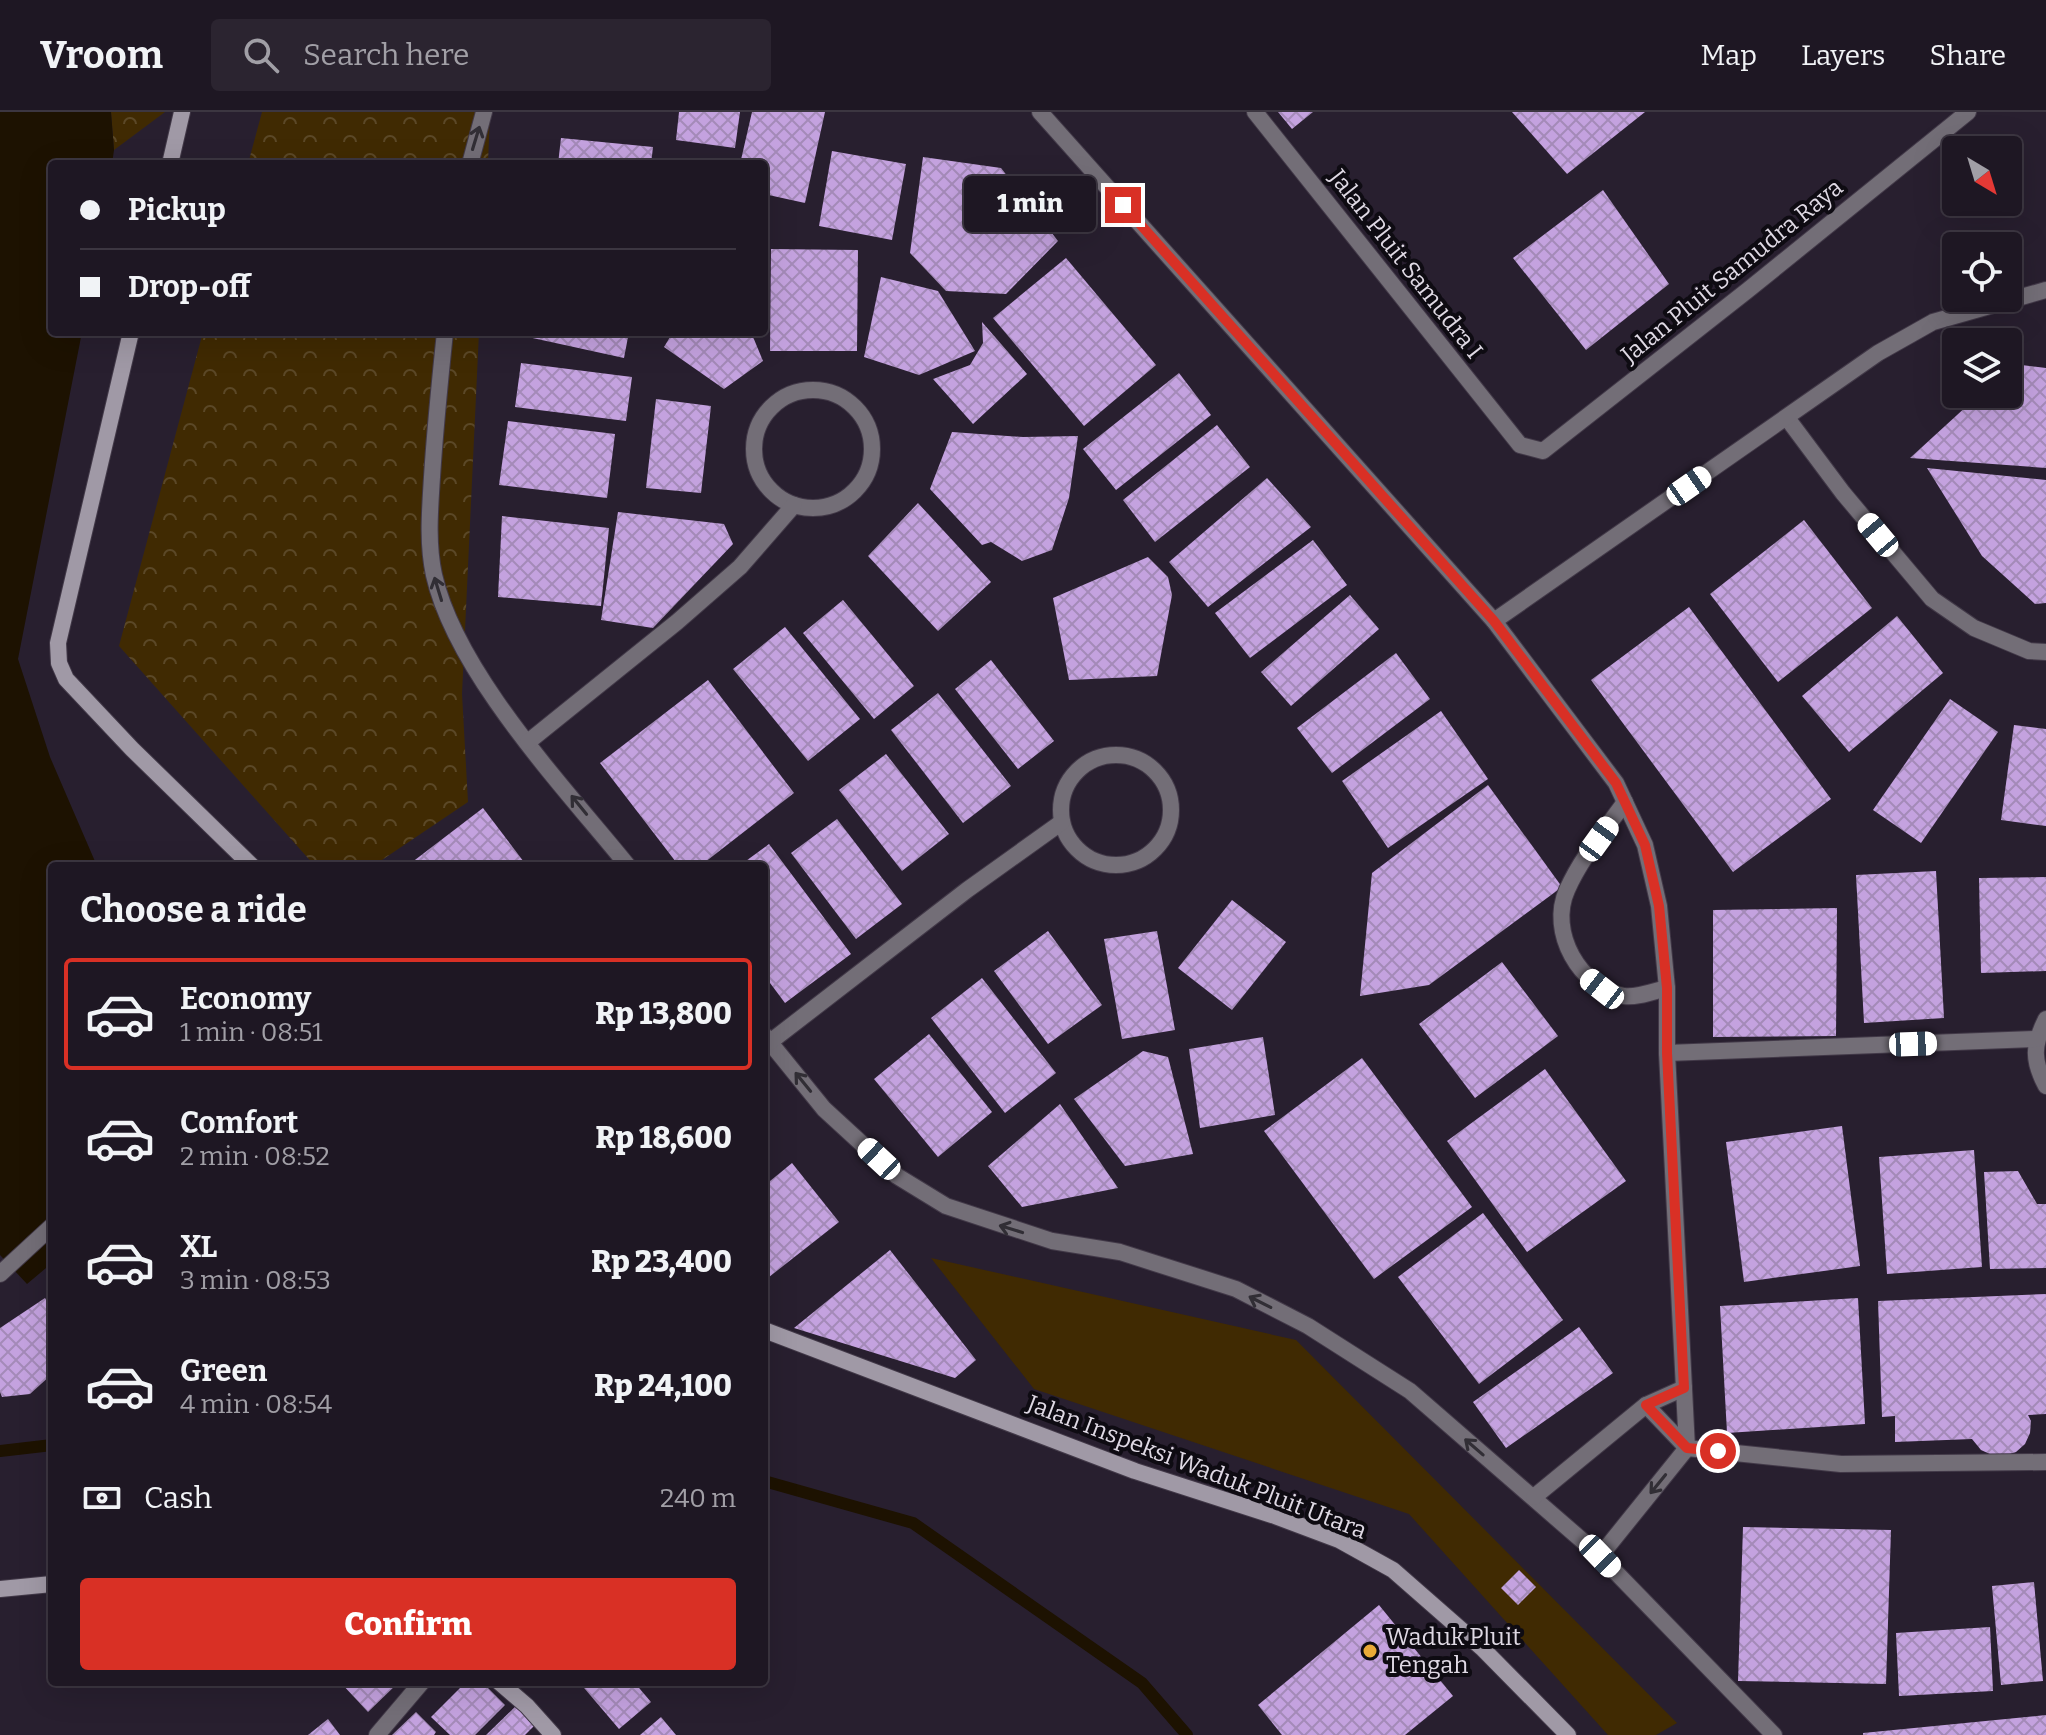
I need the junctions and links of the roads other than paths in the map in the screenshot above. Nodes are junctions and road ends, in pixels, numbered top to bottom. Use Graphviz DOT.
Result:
graph roads {
  1 [pos="182,112"];
  2 [pos="484,112"];
  3 [pos="1040,112"];
  4 [pos="1255,112"];
  5 [pos="1968,112"];
  6 [pos="171,160"];
  7 [pos="471,160"];
  8 [pos="2046,290"];
  9 [pos="130,336"];
  10 [pos="445,336"];
  11 [pos="1787,418"];
  12 [pos="1520,445"];
  13 [pos="794,505"];
  14 [pos="1494,621"];
  15 [pos="2046,652"];
  16 [pos="528,742"];
  17 [pos="1625,802"];
  18 [pos="1062,822"];
  19 [pos="248,862"];
  20 [pos="625,862"];
  21 [pos="1667,988"];
  22 [pos="2046,1019"];
  23 [pos="768,1037"];
  24 [pos="768,1039"];
  25 [pos="2036,1039"];
  26 [pos="1667,1053"];
  27 [pos="2046,1086"];
  28 [pos="48,1230"];
  29 [pos="0,1274"];
  30 [pos="768,1332"];
  31 [pos="1684,1388"];
  32 [pos="1646,1405"];
  33 [pos="1687,1448"];
  34 [pos="2046,1462"];
  35 [pos="1534,1497"];
  36 [pos="1600,1556"];
  37 [pos="48,1584"];
  38 [pos="0,1589"];
  39 [pos="419,1686"];
  40 [pos="504,1686"];
  41 [pos="1566,1732"];
  42 [pos="377,1735"];
  43 [pos="553,1735"];
  44 [pos="1774,1735"];
  1 -- 6 [label="street"];
  7 -- 2 [label="street, one-way"];
  3 -- 14 [label="street"];
  4 -- 12 [label="street, Jalan Pluit Samudra I"];
  5 -- 12 [label="street, Jalan Pluit Samudra Raya"];
  8 -- 11 [label="street"];
  9 -- 19 [label="street"];
  16 -- 10 [label="street, one-way"];
  11 -- 14 [label="street"];
  11 -- 15 [label="street"];
  13 -- 13 [label="street"];
  13 -- 16 [label="street"];
  14 -- 17 [label="street"];
  20 -- 16 [label="street, one-way"];
  17 -- 21 [label="street"];
  17 -- 21 [label="street"];
  18 -- 18 [label="street"];
  18 -- 23 [label="street"];
  21 -- 26 [label="street"];
  22 -- 25 [label="street"];
  35 -- 24 [label="street, one-way"];
  25 -- 26 [label="street"];
  25 -- 27 [label="street"];
  26 -- 31 [label="street"];
  28 -- 29 [label="street"];
  30 -- 41 [label="street, Jalan Inspeksi Waduk Pluit Utara"];
  31 -- 32 [label="street"];
  31 -- 33 [label="street"];
  32 -- 33 [label="street"];
  32 -- 35 [label="street"];
  33 -- 34 [label="street"];
  33 -- 36 [label="street, one-way"];
  35 -- 36 [label="street"];
  36 -- 44 [label="street"];
  37 -- 38 [label="street"];
  39 -- 42 [label="street"];
  40 -- 43 [label="street"];
}
